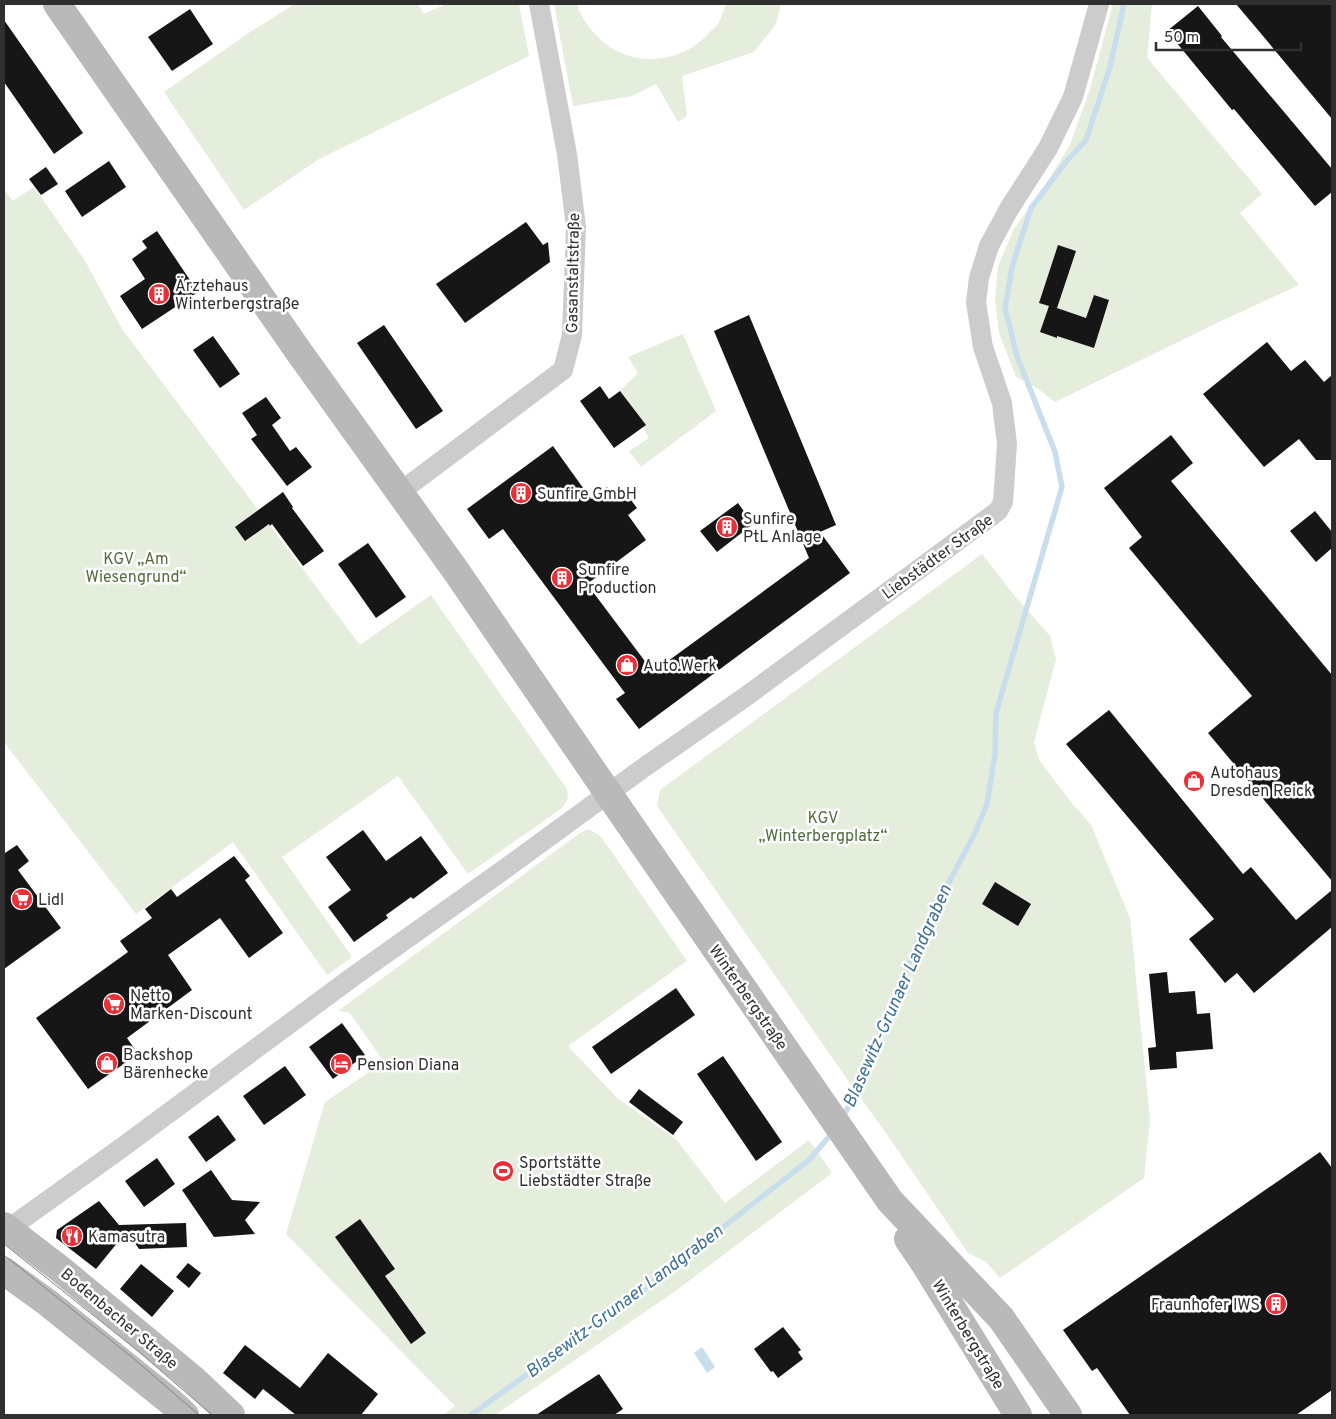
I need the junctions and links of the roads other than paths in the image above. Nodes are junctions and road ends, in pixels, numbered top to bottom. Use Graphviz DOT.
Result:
graph roads {
  1 [pos="57,4"];
  2 [pos="540,4"];
  3 [pos="1099,4"];
  4 [pos="400,492"];
  5 [pos="608,793"];
  6 [pos="890,1202"];
  7 [pos="5,1229"];
  8 [pos="4,1271"];
  9 [pos="186,1415"];
  10 [pos="231,1415"];
  11 [pos="1018,1415"];
  12 [pos="1068,1415"];
  1 -- 4 [label="main road, Winterbergstraße"];
  2 -- 4 [label="street, Gasanstaltstraße"];
  3 -- 5 [label="street, Liebstädter Straße"];
  4 -- 5 [label="main road, Winterbergstraße"];
  5 -- 6 [label="main road, Winterbergstraße"];
  5 -- 7 [label="street, Liebstädter Straße"];
  6 -- 11 [label="main road, Winterbergstraße"];
  6 -- 12 [label="main road, Winterbergstraße"];
  7 -- 10 [label="main road, Bodenbacher Straße"];
  8 -- 9 [label="main road, Bodenbacher Straße"];
}
